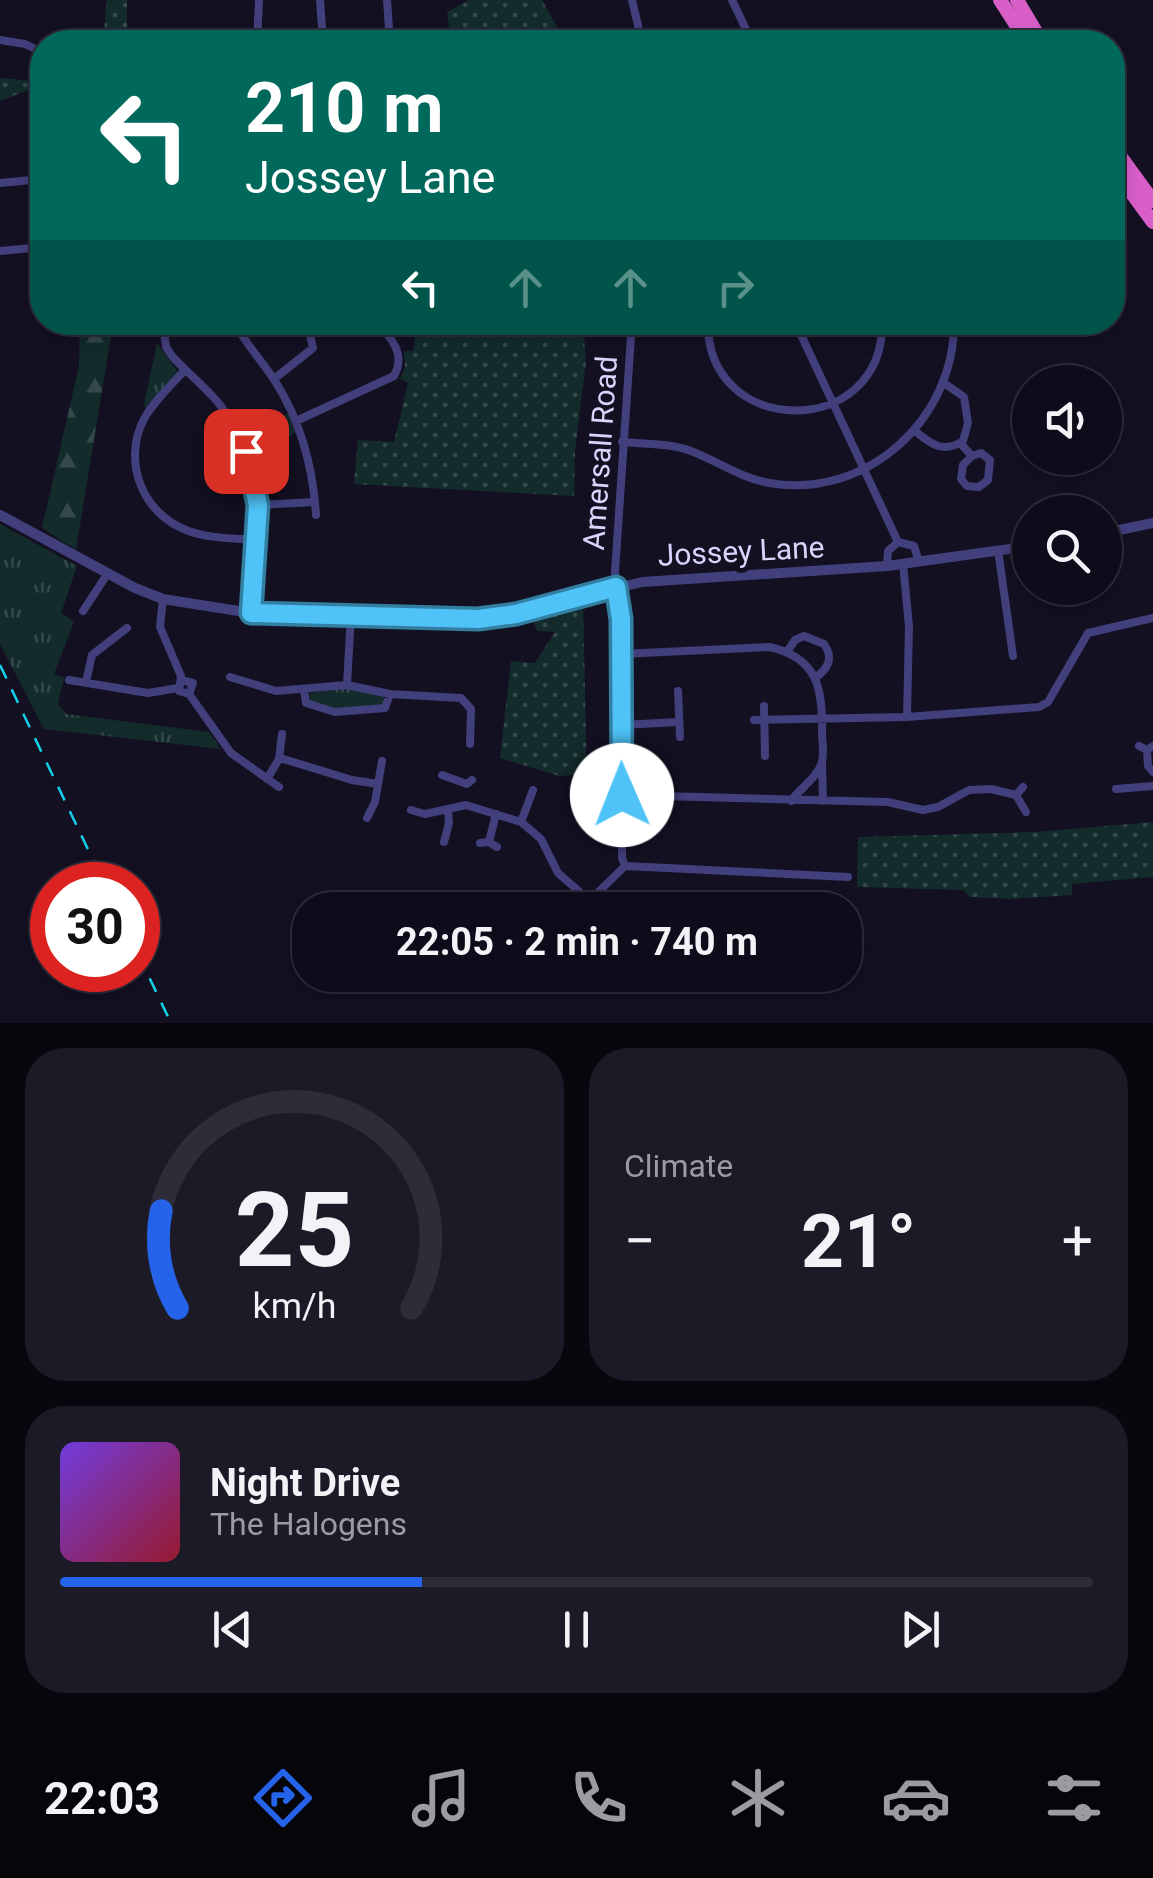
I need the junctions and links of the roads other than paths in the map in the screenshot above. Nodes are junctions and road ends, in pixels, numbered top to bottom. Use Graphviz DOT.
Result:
graph roads {
  1 [pos="259,0"];
  2 [pos="320,0"];
  3 [pos="387,0"];
  4 [pos="632,0"];
  5 [pos="732,0"];
  6 [pos="1000,0"];
  7 [pos="1018,0"];
  8 [pos="258,30"];
  9 [pos="323,30"];
  10 [pos="389,30"];
  11 [pos="639,30"];
  12 [pos="746,30"];
  13 [pos="1019,30"];
  14 [pos="1035,30"];
  15 [pos="0,40"];
  16 [pos="30,46"];
  17 [pos="1125,162"];
  18 [pos="30,180"];
  19 [pos="0,182"];
  20 [pos="1125,184"];
  21 [pos="1153,201"];
  22 [pos="1153,222"];
  23 [pos="30,248"];
  24 [pos="0,251"];
  25 [pos="165,335"];
  26 [pos="243,335"];
  27 [pos="310,335"];
  28 [pos="387,335"];
  29 [pos="631,335"];
  30 [pos="709,335"];
  31 [pos="801,335"];
  32 [pos="881,335"];
  33 [pos="953,335"];
  34 [pos="185,370"];
  35 [pos="274,379"];
  36 [pos="944,383"];
  37 [pos="833,403"];
  38 [pos="296,422"];
  39 [pos="915,430"];
  40 [pos="622,442"];
  41 [pos="960,444"];
  42 [pos="972,456"];
  43 [pos="866,468"];
  44 [pos="316,502"];
  45 [pos="258,505"];
  46 [pos="0,515"];
  47 [pos="316,515"];
  48 [pos="1153,523"];
  49 [pos="1122,529"];
  50 [pos="256,540"];
  51 [pos="898,542"];
  52 [pos="1012,548"];
  53 [pos="998,550"];
  54 [pos="919,562"];
  55 [pos="903,564"];
  56 [pos="887,566"];
  57 [pos="108,572"];
  58 [pos="616,587"];
  59 [pos="163,599"];
  60 [pos="83,611"];
  61 [pos="251,613"];
  62 [pos="351,614"];
  63 [pos="1153,618"];
  64 [pos="127,628"];
  65 [pos="94,638"];
  66 [pos="101,647"];
  67 [pos="787,652"];
  68 [pos="622,654"];
  69 [pos="1013,656"];
  70 [pos="228,677"];
  71 [pos="815,678"];
  72 [pos="69,680"];
  73 [pos="86,682"];
  74 [pos="180,684"];
  75 [pos="347,685"];
  76 [pos="304,690"];
  77 [pos="678,691"];
  78 [pos="390,694"];
  79 [pos="764,706"];
  80 [pos="907,716"];
  81 [pos="822,718"];
  82 [pos="759,720"];
  83 [pos="680,722"];
  84 [pos="621,725"];
  85 [pos="282,734"];
  86 [pos="680,737"];
  87 [pos="470,744"];
  88 [pos="1146,747"];
  89 [pos="765,756"];
  90 [pos="280,758"];
  91 [pos="382,761"];
  92 [pos="822,763"];
  93 [pos="1153,772"];
  94 [pos="442,775"];
  95 [pos="268,779"];
  96 [pos="378,784"];
  97 [pos="1153,786"];
  98 [pos="279,787"];
  99 [pos="1116,788"];
  100 [pos="1127,788"];
  101 [pos="533,790"];
  102 [pos="622,795"];
  103 [pos="1128,798"];
  104 [pos="791,801"];
  105 [pos="824,801"];
  106 [pos="466,805"];
  107 [pos="448,809"];
  108 [pos="411,810"];
  109 [pos="1026,812"];
  110 [pos="496,814"];
  111 [pos="368,818"];
  112 [pos="522,822"];
  113 [pos="444,842"];
  114 [pos="489,844"];
  115 [pos="626,866"];
  116 [pos="848,877"];
  1 -- 8 [label="street"];
  2 -- 9 [label="street"];
  3 -- 10 [label="street"];
  4 -- 11 [label="street"];
  5 -- 12 [label="street"];
  6 -- 13 [label="highway"];
  7 -- 14 [label="highway"];
  15 -- 16 [label="street"];
  17 -- 21 [label="highway"];
  18 -- 19 [label="street"];
  20 -- 22 [label="highway"];
  23 -- 24 [label="street"];
  25 -- 34 [label="street"];
  26 -- 35 [label="street"];
  27 -- 35 [label="street"];
  28 -- 38 [label="street"];
  29 -- 40 [label="street, Amersall Road"];
  30 -- 37 [label="street"];
  31 -- 37 [label="street"];
  32 -- 37 [label="street"];
  33 -- 36 [label="street"];
  34 -- 45 [label="street"];
  34 -- 50 [label="street"];
  35 -- 38 [label="street"];
  36 -- 39 [label="street"];
  36 -- 41 [label="street"];
  37 -- 43 [label="street"];
  38 -- 44 [label="street"];
  39 -- 41 [label="street"];
  39 -- 43 [label="street"];
  40 -- 43 [label="street"];
  40 -- 58 [label="street, Amersall Road"];
  41 -- 42 [label="street"];
  42 -- 42 [label="street"];
  43 -- 51 [label="street"];
  44 -- 45 [label="street"];
  44 -- 47 [label="street"];
  45 -- 50 [label="street"];
  46 -- 57 [label="street, Jossey Lane"];
  48 -- 49 [label="street"];
  50 -- 61 [label="street"];
  51 -- 54 [label="street"];
  51 -- 56 [label="street"];
  52 -- 53 [label="street, Jossey Lane"];
  53 -- 54 [label="street, Jossey Lane"];
  53 -- 69 [label="street"];
  54 -- 55 [label="street, Jossey Lane"];
  55 -- 56 [label="street, Jossey Lane"];
  55 -- 80 [label="street"];
  56 -- 58 [label="street, Jossey Lane"];
  57 -- 59 [label="street, Jossey Lane"];
  57 -- 60 [label="street"];
  58 -- 62 [label="street, Jossey Lane"];
  58 -- 68 [label="street, Amersall Road"];
  59 -- 61 [label="street, Jossey Lane"];
  59 -- 74 [label="street"];
  61 -- 62 [label="street, Jossey Lane"];
  62 -- 75 [label="street"];
  63 -- 80 [label="street"];
  64 -- 66 [label="street"];
  65 -- 66 [label="street"];
  66 -- 73 [label="street"];
  67 -- 68 [label="street"];
  67 -- 71 [label="street"];
  67 -- 71 [label="street"];
  68 -- 84 [label="street, Amersall Road"];
  70 -- 76 [label="street"];
  71 -- 81 [label="street"];
  72 -- 73 [label="street"];
  73 -- 74 [label="street"];
  74 -- 95 [label="street"];
  75 -- 76 [label="street"];
  75 -- 78 [label="street"];
  76 -- 78 [label="street"];
  77 -- 83 [label="street"];
  78 -- 87 [label="street"];
  79 -- 82 [label="street"];
  80 -- 81 [label="street"];
  81 -- 82 [label="street"];
  81 -- 92 [label="street"];
  82 -- 89 [label="street"];
  83 -- 84 [label="street"];
  83 -- 86 [label="street"];
  84 -- 102 [label="street, Amersall Road"];
  85 -- 90 [label="street"];
  88 -- 93 [label="street"];
  90 -- 95 [label="street"];
  90 -- 96 [label="street"];
  91 -- 96 [label="street"];
  92 -- 104 [label="street"];
  92 -- 105 [label="street"];
  94 -- 106 [label="street"];
  95 -- 98 [label="street"];
  96 -- 111 [label="street"];
  97 -- 100 [label="street"];
  99 -- 100 [label="street"];
  100 -- 103 [label="street"];
  101 -- 112 [label="street"];
  102 -- 104 [label="street"];
  102 -- 115 [label="street, Amersall Road"];
  104 -- 105 [label="street"];
  105 -- 109 [label="street"];
  106 -- 107 [label="street"];
  106 -- 110 [label="street"];
  107 -- 108 [label="street"];
  107 -- 113 [label="street"];
  110 -- 112 [label="street"];
  110 -- 114 [label="street"];
  112 -- 115 [label="street"];
  115 -- 116 [label="street"];
}
